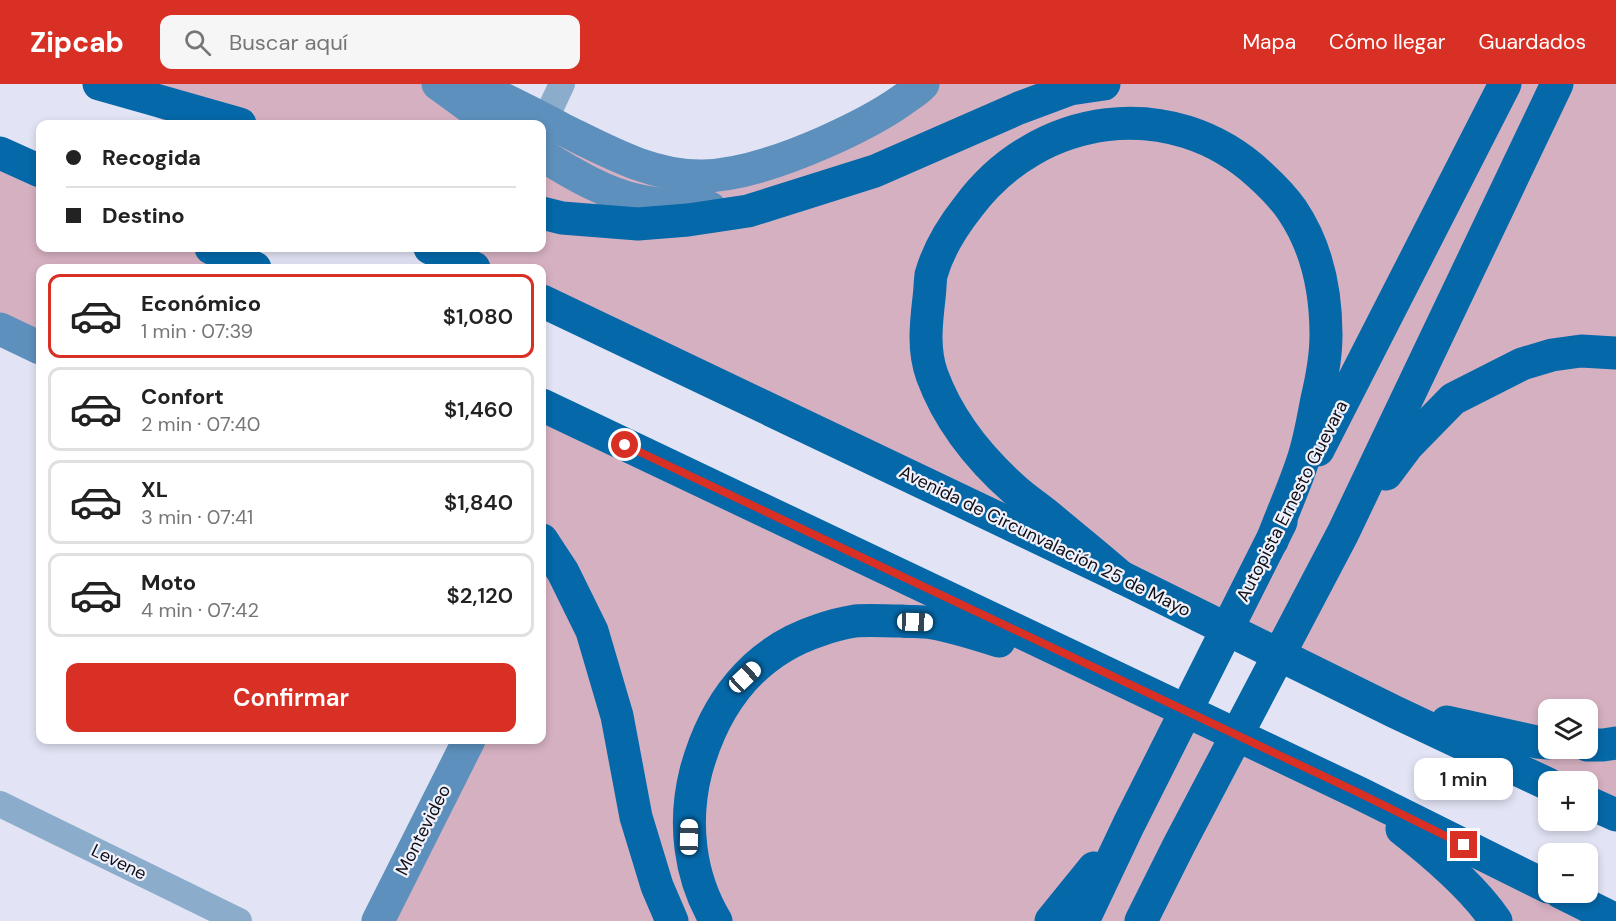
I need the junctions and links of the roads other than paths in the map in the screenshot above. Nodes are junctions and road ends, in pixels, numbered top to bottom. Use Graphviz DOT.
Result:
graph roads {
  1 [pos="86,84"];
  2 [pos="99,84"];
  3 [pos="438,84"];
  4 [pos="473,84"];
  5 [pos="562,84"];
  6 [pos="923,84"];
  7 [pos="1104,84"];
  8 [pos="1505,84"];
  9 [pos="1557,84"];
  10 [pos="162,120"];
  11 [pos="226,120"];
  12 [pos="488,120"];
  13 [pos="545,120"];
  14 [pos="546,121"];
  15 [pos="0,153"];
  16 [pos="546,157"];
  17 [pos="36,169"];
  18 [pos="748,211"];
  19 [pos="546,214"];
  20 [pos="210,252"];
  21 [pos="220,252"];
  22 [pos="439,252"];
  23 [pos="227,264"];
  24 [pos="246,264"];
  25 [pos="465,264"];
  26 [pos="546,303"];
  27 [pos="0,329"];
  28 [pos="36,346"];
  29 [pos="1616,353"];
  30 [pos="546,407"];
  31 [pos="1343,533"];
  32 [pos="1272,541"];
  33 [pos="546,546"];
  34 [pos="1121,577"];
  35 [pos="1086,664"];
  36 [pos="1395,712"];
  37 [pos="1538,742"];
  38 [pos="1616,743"];
  39 [pos="467,744"];
  40 [pos="1598,745"];
  41 [pos="1538,779"];
  42 [pos="1359,793"];
  43 [pos="0,804"];
  44 [pos="1598,807"];
  45 [pos="1616,815"];
  46 [pos="1129,825"];
  47 [pos="1179,845"];
  48 [pos="1538,882"];
  49 [pos="1582,903"];
  50 [pos="1616,920"];
  51 [pos="239,921"];
  52 [pos="378,921"];
  53 [pos="672,921"];
  54 [pos="716,921"];
  55 [pos="1051,921"];
  56 [pos="1083,921"];
  57 [pos="1141,921"];
  58 [pos="1161,921"];
  59 [pos="1496,921"];
  1 -- 10 [label="highway"];
  2 -- 11 [label="highway"];
  3 -- 12 [label="main road"];
  4 -- 13 [label="main road"];
  5 -- 13 [label="street"];
  6 -- 14 [label="main road"];
  7 -- 18 [label="highway"];
  8 -- 32 [label="highway, Autopista Ernesto Guevara"];
  9 -- 31 [label="highway"];
  15 -- 17 [label="highway"];
  16 -- 18 [label="main road"];
  18 -- 19 [label="highway"];
  20 -- 23 [label="highway"];
  21 -- 24 [label="highway"];
  22 -- 25 [label="highway"];
  26 -- 34 [label="highway, Avenida de Circunvalación 25 de Mayo"];
  27 -- 28 [label="main road"];
  29 -- 31 [label="highway"];
  30 -- 35 [label="highway"];
  31 -- 47 [label="highway"];
  32 -- 34 [label="highway"];
  32 -- 46 [label="highway, Autopista Ernesto Guevara"];
  33 -- 53 [label="highway"];
  34 -- 36 [label="highway, Avenida de Circunvalación 25 de Mayo"];
  35 -- 42 [label="highway"];
  35 -- 54 [label="highway"];
  36 -- 37 [label="highway"];
  36 -- 41 [label="highway, Avenida de Circunvalación 25 de Mayo"];
  38 -- 40 [label="highway"];
  39 -- 52 [label="main road, Montevideo"];
  42 -- 48 [label="highway"];
  42 -- 59 [label="highway"];
  43 -- 51 [label="street, Levene"];
  44 -- 45 [label="highway"];
  46 -- 55 [label="highway"];
  46 -- 56 [label="highway, Autopista Ernesto Guevara"];
  47 -- 57 [label="highway"];
  47 -- 58 [label="highway"];
  49 -- 50 [label="highway"];
}
